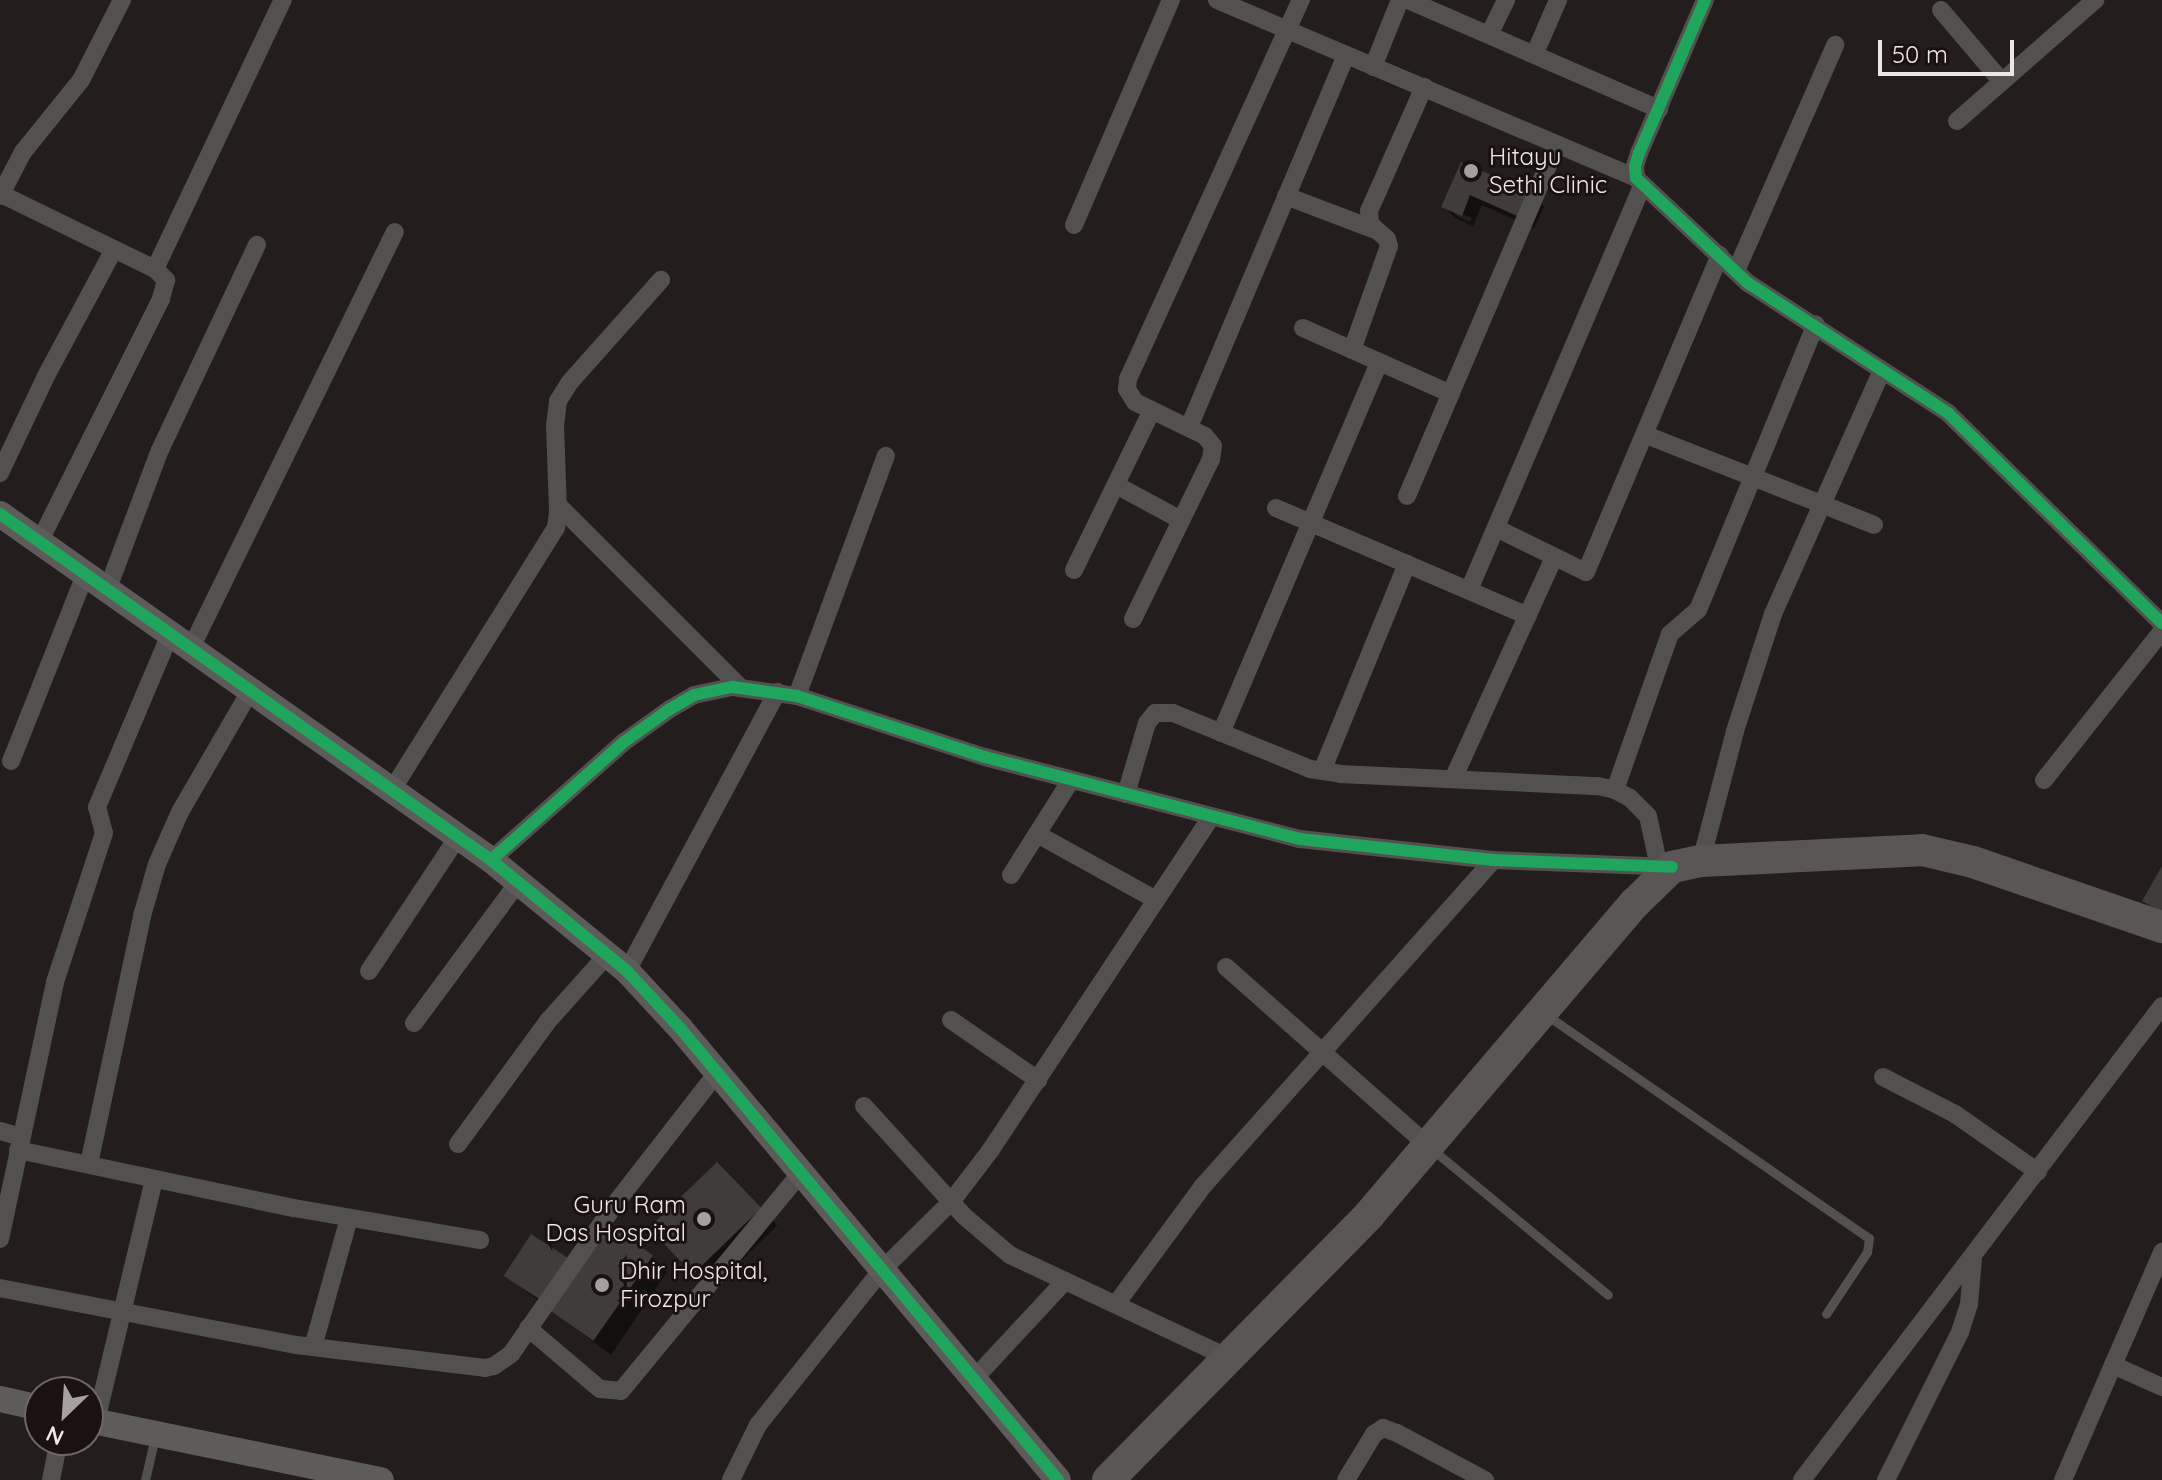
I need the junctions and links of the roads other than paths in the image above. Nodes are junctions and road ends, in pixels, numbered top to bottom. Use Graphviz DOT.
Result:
graph roads {
  1 [pos="122,0"];
  2 [pos="283,0"];
  3 [pos="1171,0"];
  4 [pos="1217,0"];
  5 [pos="1301,0"];
  6 [pos="1400,0"];
  7 [pos="1408,0"];
  8 [pos="1506,0"];
  9 [pos="1558,0"];
  10 [pos="1705,0"];
  11 [pos="2095,0"];
  12 [pos="1941,10"];
  13 [pos="1288,30"];
  14 [pos="1489,35"];
  15 [pos="1835,45"];
  16 [pos="1535,53"];
  17 [pos="1346,55"];
  18 [pos="1373,67"];
  19 [pos="2002,82"];
  20 [pos="1424,87"];
  21 [pos="1659,109"];
  22 [pos="1957,121"];
  23 [pos="1557,145"];
  24 [pos="1639,182"];
  25 [pos="0,195"];
  26 [pos="1286,196"];
  27 [pos="1074,225"];
  28 [pos="1373,229"];
  29 [pos="395,232"];
  30 [pos="257,245"];
  31 [pos="114,249"];
  32 [pos="1720,255"];
  33 [pos="155,269"];
  34 [pos="1736,271"];
  35 [pos="661,280"];
  36 [pos="1816,324"];
  37 [pos="1303,328"];
  38 [pos="1352,350"];
  39 [pos="1379,362"];
  40 [pos="1882,370"];
  41 [pos="1451,394"];
  42 [pos="1152,410"];
  43 [pos="1189,427"];
  44 [pos="1646,435"];
  45 [pos="886,456"];
  46 [pos="0,473"];
  47 [pos="1752,474"];
  48 [pos="1116,485"];
  49 [pos="1407,496"];
  50 [pos="1820,504"];
  51 [pos="558,505"];
  52 [pos="1276,508"];
  53 [pos="0,514"];
  54 [pos="1181,520"];
  55 [pos="1308,522"];
  56 [pos="1874,525"];
  57 [pos="1496,528"];
  58 [pos="40,541"];
  59 [pos="1554,557"];
  60 [pos="1407,564"];
  61 [pos="1074,570"];
  62 [pos="86,573"];
  63 [pos="108,588"];
  64 [pos="1469,590"];
  65 [pos="1528,616"];
  66 [pos="1133,619"];
  67 [pos="2162,623"];
  68 [pos="2162,631"];
  69 [pos="182,639"];
  70 [pos="252,688"];
  71 [pos="741,688"];
  72 [pos="777,692"];
  73 [pos="797,696"];
  74 [pos="1221,733"];
  75 [pos="11,761"];
  76 [pos="1322,771"];
  77 [pos="1453,779"];
  78 [pos="1071,780"];
  79 [pos="2044,780"];
  80 [pos="392,790"];
  81 [pos="1615,790"];
  82 [pos="1126,794"];
  83 [pos="1211,817"];
  84 [pos="1037,834"];
  85 [pos="457,838"];
  86 [pos="491,860"];
  87 [pos="1493,860"];
  88 [pos="1678,865"];
  89 [pos="1011,875"];
  90 [pos="519,881"];
  91 [pos="1156,900"];
  92 [pos="2162,927"];
  93 [pos="618,963"];
  94 [pos="1226,967"];
  95 [pos="369,971"];
  96 [pos="2162,1006"];
  97 [pos="1542,1011"];
  98 [pos="951,1020"];
  99 [pos="414,1023"];
  100 [pos="1322,1053"];
  101 [pos="717,1073"];
  102 [pos="1883,1077"];
  103 [pos="1038,1080"];
  104 [pos="864,1106"];
  105 [pos="0,1131"];
  106 [pos="19,1144"];
  107 [pos="458,1144"];
  108 [pos="1427,1145"];
  109 [pos="89,1164"];
  110 [pos="2038,1172"];
  111 [pos="800,1174"];
  112 [pos="154,1179"];
  113 [pos="951,1202"];
  114 [pos="349,1218"];
  115 [pos="0,1239"];
  116 [pos="480,1240"];
  117 [pos="2162,1252"];
  118 [pos="1973,1257"];
  119 [pos="881,1271"];
  120 [pos="1065,1281"];
  121 [pos="0,1288"];
  122 [pos="1608,1295"];
  123 [pos="1116,1304"];
  124 [pos="124,1311"];
  125 [pos="1826,1314"];
  126 [pos="528,1328"];
  127 [pos="313,1347"];
  128 [pos="1231,1359"];
  129 [pos="2113,1365"];
  130 [pos="104,1379"];
  131 [pos="973,1380"];
  132 [pos="2162,1387"];
  133 [pos="0,1399"];
  134 [pos="24,1404"];
  135 [pos="104,1423"];
  136 [pos="156,1434"];
  137 [pos="56,1456"];
  138 [pos="51,1480"];
  139 [pos="145,1480"];
  140 [pos="381,1480"];
  141 [pos="731,1480"];
  142 [pos="1058,1480"];
  143 [pos="1108,1480"];
  144 [pos="1346,1480"];
  145 [pos="1485,1480"];
  146 [pos="1802,1480"];
  147 [pos="1886,1480"];
  148 [pos="2063,1480"];
  1 -- 25 [label="street"];
  2 -- 33 [label="street"];
  3 -- 27 [label="street"];
  4 -- 13 [label="street"];
  5 -- 13 [label="street"];
  6 -- 18 [label="street"];
  7 -- 14 [label="street"];
  8 -- 14 [label="street"];
  9 -- 16 [label="street"];
  10 -- 21 [label="street"];
  11 -- 19 [label="street"];
  12 -- 19 [label="street"];
  13 -- 17 [label="street"];
  13 -- 42 [label="street"];
  14 -- 16 [label="street"];
  15 -- 34 [label="street"];
  16 -- 21 [label="street"];
  17 -- 18 [label="street"];
  17 -- 26 [label="street"];
  18 -- 20 [label="street"];
  19 -- 22 [label="street"];
  20 -- 23 [label="street"];
  20 -- 28 [label="street"];
  21 -- 24 [label="street"];
  23 -- 24 [label="street"];
  23 -- 41 [label="street"];
  24 -- 32 [label="street"];
  24 -- 57 [label="street"];
  25 -- 31 [label="street"];
  26 -- 28 [label="street"];
  26 -- 43 [label="street"];
  28 -- 38 [label="street"];
  29 -- 69 [label="street"];
  30 -- 63 [label="street"];
  31 -- 33 [label="street"];
  31 -- 46 [label="street"];
  32 -- 34 [label="street"];
  32 -- 44 [label="street"];
  33 -- 58 [label="street"];
  34 -- 36 [label="street"];
  35 -- 51 [label="street"];
  36 -- 40 [label="street"];
  36 -- 47 [label="street"];
  37 -- 38 [label="street"];
  38 -- 39 [label="street"];
  39 -- 41 [label="street"];
  39 -- 55 [label="street"];
  40 -- 50 [label="street"];
  40 -- 67 [label="street"];
  41 -- 49 [label="street"];
  42 -- 43 [label="street"];
  42 -- 48 [label="street"];
  43 -- 54 [label="street"];
  44 -- 47 [label="street"];
  44 -- 59 [label="street"];
  45 -- 73 [label="street"];
  47 -- 50 [label="street"];
  47 -- 81 [label="street"];
  48 -- 54 [label="street"];
  48 -- 61 [label="street"];
  50 -- 56 [label="street"];
  50 -- 88 [label="street"];
  51 -- 71 [label="street"];
  51 -- 80 [label="street"];
  52 -- 55 [label="street"];
  53 -- 58 [label="street"];
  54 -- 66 [label="street"];
  55 -- 60 [label="street"];
  55 -- 74 [label="street"];
  57 -- 59 [label="street"];
  57 -- 64 [label="street"];
  58 -- 62 [label="street"];
  59 -- 65 [label="street"];
  60 -- 64 [label="street"];
  60 -- 76 [label="street"];
  62 -- 63 [label="street"];
  62 -- 75 [label="street"];
  63 -- 69 [label="street"];
  64 -- 65 [label="street"];
  65 -- 77 [label="street"];
  68 -- 79 [label="street"];
  69 -- 70 [label="street"];
  69 -- 106 [label="street"];
  70 -- 80 [label="street"];
  70 -- 109 [label="street"];
  71 -- 72 [label="street"];
  71 -- 86 [label="street"];
  72 -- 73 [label="street"];
  72 -- 93 [label="street"];
  73 -- 78 [label="street"];
  74 -- 76 [label="street"];
  74 -- 82 [label="street"];
  76 -- 77 [label="street"];
  77 -- 81 [label="street"];
  78 -- 82 [label="street"];
  78 -- 84 [label="street"];
  80 -- 85 [label="street"];
  81 -- 88 [label="street"];
  82 -- 83 [label="street"];
  83 -- 87 [label="street"];
  83 -- 91 [label="street"];
  84 -- 89 [label="street"];
  84 -- 91 [label="street"];
  85 -- 86 [label="street"];
  85 -- 95 [label="street"];
  86 -- 90 [label="street"];
  87 -- 88 [label="street"];
  87 -- 100 [label="street"];
  88 -- 92 [label="highway"];
  88 -- 97 [label="highway"];
  90 -- 93 [label="street"];
  90 -- 99 [label="street"];
  91 -- 103 [label="street"];
  93 -- 101 [label="street"];
  93 -- 107 [label="street"];
  94 -- 100 [label="street"];
  96 -- 110 [label="street"];
  97 -- 108 [label="highway"];
  97 -- 125 [label="lane"];
  98 -- 103 [label="street"];
  100 -- 108 [label="street"];
  100 -- 123 [label="street"];
  101 -- 111 [label="street"];
  101 -- 126 [label="street"];
  102 -- 110 [label="street"];
  103 -- 113 [label="street"];
  104 -- 113 [label="street"];
  105 -- 106 [label="street"];
  106 -- 109 [label="street"];
  106 -- 115 [label="street"];
  108 -- 122 [label="lane"];
  108 -- 128 [label="highway"];
  109 -- 112 [label="street"];
  110 -- 118 [label="street"];
  111 -- 119 [label="street"];
  111 -- 126 [label="street"];
  112 -- 114 [label="street"];
  112 -- 124 [label="street"];
  113 -- 119 [label="street"];
  113 -- 120 [label="street"];
  114 -- 116 [label="street"];
  114 -- 127 [label="street"];
  117 -- 129 [label="street"];
  118 -- 146 [label="street"];
  118 -- 147 [label="street"];
  119 -- 131 [label="street"];
  119 -- 141 [label="street"];
  120 -- 123 [label="street"];
  120 -- 131 [label="street"];
  121 -- 124 [label="street"];
  123 -- 128 [label="street"];
  124 -- 127 [label="street"];
  124 -- 130 [label="street"];
  126 -- 127 [label="street"];
  128 -- 143 [label="highway"];
  129 -- 132 [label="street"];
  129 -- 148 [label="street"];
  131 -- 142 [label="street"];
  133 -- 134 [label="street"];
  135 -- 136 [label="street"];
  136 -- 139 [label="lane"];
  136 -- 140 [label="street"];
  137 -- 138 [label="street"];
  144 -- 145 [label="street"];
}
